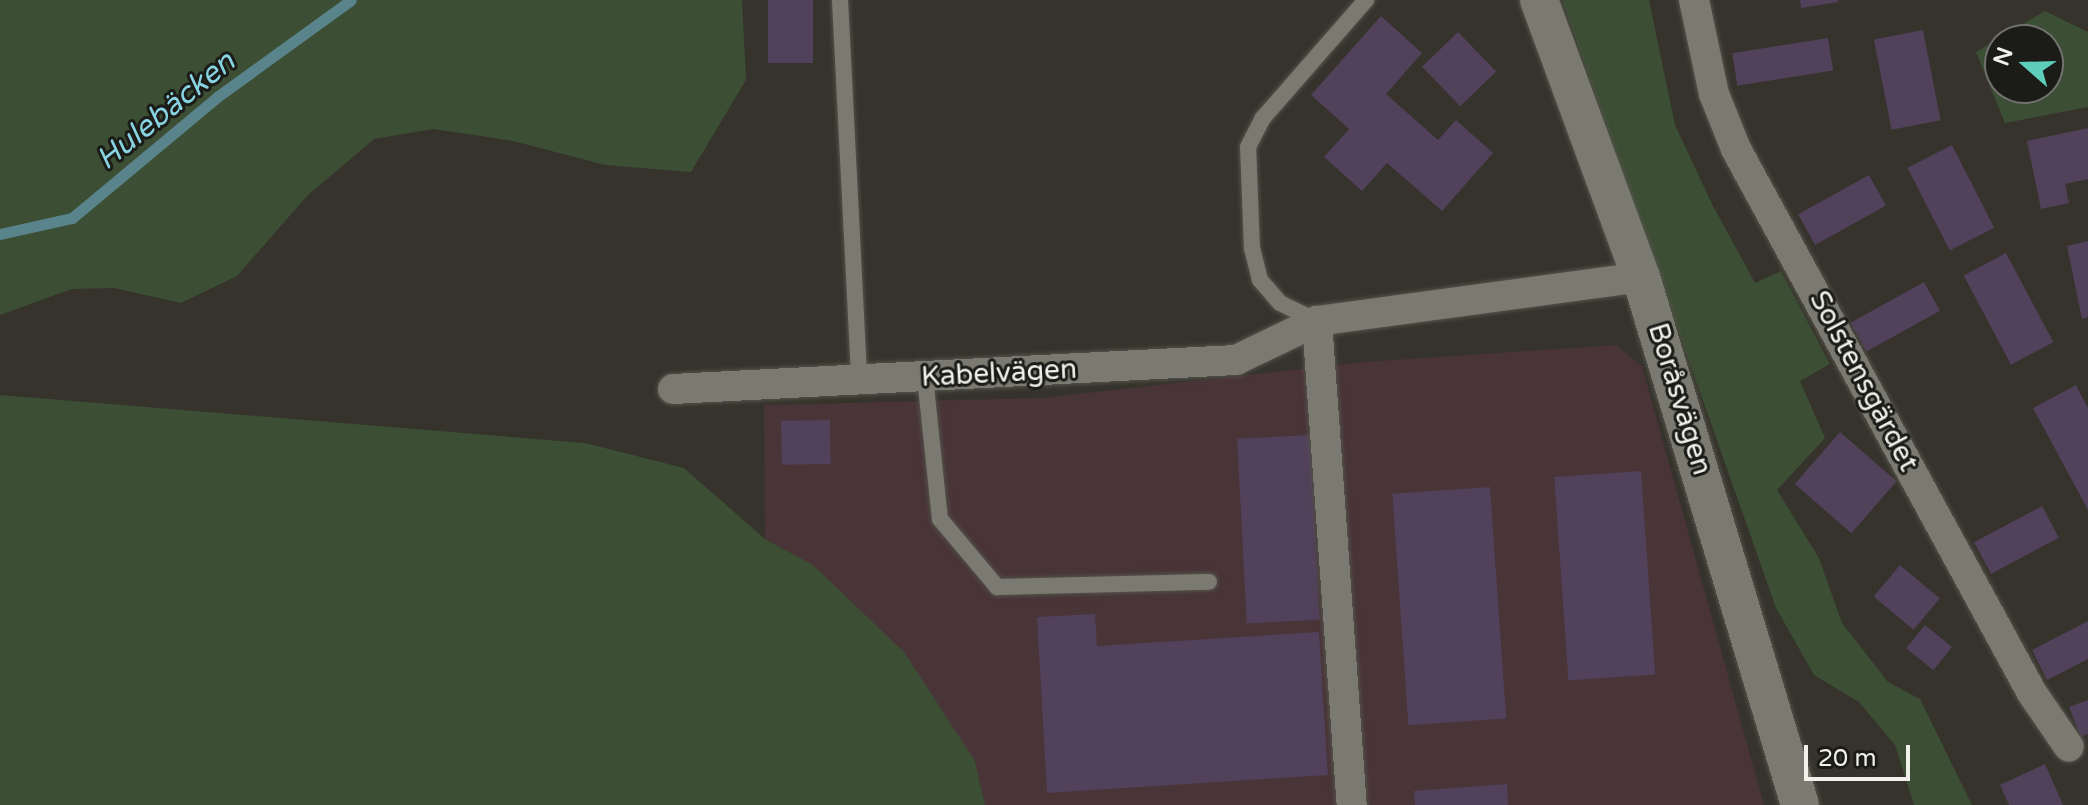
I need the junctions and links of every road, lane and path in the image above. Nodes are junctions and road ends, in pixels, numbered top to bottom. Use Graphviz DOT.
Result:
graph roads {
  1 [pos="840,0"];
  2 [pos="1366,0"];
  3 [pos="1539,0"];
  4 [pos="1694,0"];
  5 [pos="1641,277"];
  6 [pos="1317,321"];
  7 [pos="925,377"];
  8 [pos="859,380"];
  9 [pos="673,389"];
  10 [pos="1209,582"];
  11 [pos="2069,747"];
  12 [pos="1352,805"];
  13 [pos="1800,805"];
  1 -- 8 [label="lane"];
  2 -- 6 [label="lane"];
  3 -- 5 [label="street, Boråsvägen"];
  4 -- 11 [label="street, Solstensgärdet"];
  5 -- 6 [label="street, Kabelvägen"];
  5 -- 13 [label="street, Boråsvägen"];
  6 -- 7 [label="street, Kabelvägen"];
  6 -- 12 [label="street"];
  7 -- 8 [label="street, Kabelvägen"];
  7 -- 10 [label="lane"];
  8 -- 9 [label="street, Kabelvägen"];
}
